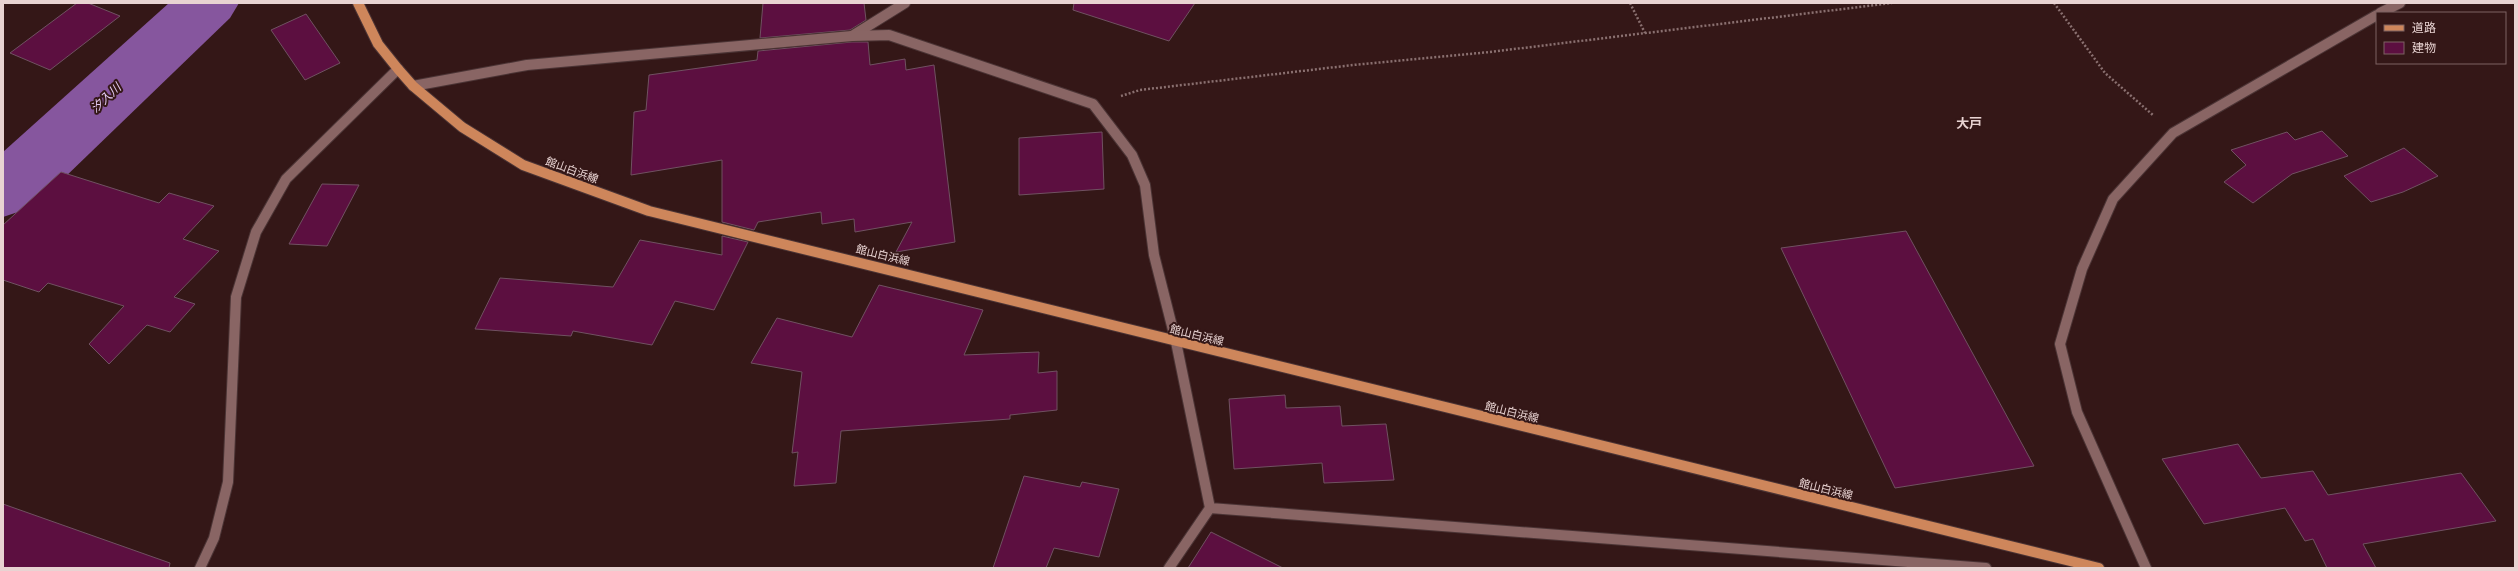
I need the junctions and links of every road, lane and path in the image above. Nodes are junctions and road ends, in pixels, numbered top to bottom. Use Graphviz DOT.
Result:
graph roads {
  1 [pos="358,3"];
  2 [pos="905,3"];
  3 [pos="1630,3"];
  4 [pos="1892,3"];
  5 [pos="2054,3"];
  6 [pos="2400,3"];
  7 [pos="2382,12"];
  8 [pos="2376,16"];
  9 [pos="1645,33"];
  10 [pos="852,36"];
  11 [pos="398,69"];
  12 [pos="413,86"];
  13 [pos="1093,104"];
  14 [pos="2173,133"];
  15 [pos="1176,342"];
  16 [pos="1210,508"];
  17 [pos="200,568"];
  18 [pos="1169,568"];
  19 [pos="1986,568"];
  20 [pos="2099,568"];
  21 [pos="2146,568"];
  1 -- 11 [label="main road, 館山白浜線"];
  2 -- 10 [label="street"];
  3 -- 9 [label="path"];
  4 -- 9 [label="path"];
  5 -- 14 [label="path"];
  6 -- 7 [label="street"];
  8 -- 14 [label="street"];
  9 -- 13 [label="path"];
  10 -- 12 [label="street"];
  10 -- 13 [label="street"];
  11 -- 12 [label="main road, 館山白浜線"];
  11 -- 17 [label="street"];
  12 -- 15 [label="main road, 館山白浜線"];
  13 -- 15 [label="street"];
  14 -- 21 [label="street"];
  15 -- 16 [label="street"];
  15 -- 20 [label="main road, 館山白浜線"];
  16 -- 18 [label="street"];
  16 -- 19 [label="street"];
}
